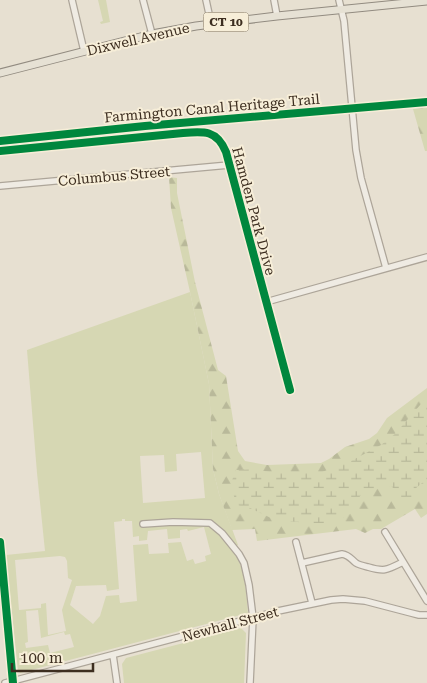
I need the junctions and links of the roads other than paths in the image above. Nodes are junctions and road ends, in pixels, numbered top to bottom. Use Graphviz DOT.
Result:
graph roads {
  1 [pos="72,0"];
  2 [pos="143,0"];
  3 [pos="206,0"];
  4 [pos="274,0"];
  5 [pos="339,0"];
  6 [pos="427,1"];
  7 [pos="402,2"];
  8 [pos="341,10"];
  9 [pos="277,16"];
  10 [pos="211,23"];
  11 [pos="152,34"];
  12 [pos="84,51"];
  13 [pos="0,73"];
  14 [pos="0,151"];
  15 [pos="229,165"];
  16 [pos="0,186"];
  17 [pos="427,257"];
  18 [pos="386,268"];
  19 [pos="266,302"];
  20 [pos="290,390"];
  21 [pos="144,524"];
  22 [pos="385,532"];
  23 [pos="0,542"];
  24 [pos="296,542"];
  25 [pos="403,562"];
  26 [pos="302,563"];
  27 [pos="427,601"];
  28 [pos="312,603"];
  29 [pos="427,615"];
  30 [pos="253,618"];
  31 [pos="113,655"];
  32 [pos="13,682"];
  33 [pos="5,683"];
  34 [pos="117,683"];
  35 [pos="250,683"];
  1 -- 12 [label="street"];
  2 -- 11 [label="street"];
  3 -- 10 [label="street"];
  4 -- 9 [label="street"];
  5 -- 8 [label="street"];
  6 -- 7 [label="main road, Dixwell Avenue / CT 10"];
  7 -- 8 [label="main road, Dixwell Avenue / CT 10"];
  8 -- 9 [label="main road, Dixwell Avenue / CT 10"];
  8 -- 18 [label="street"];
  9 -- 10 [label="main road, Dixwell Avenue / CT 10"];
  10 -- 11 [label="main road, Dixwell Avenue / CT 10"];
  11 -- 12 [label="main road, Dixwell Avenue / CT 10"];
  12 -- 13 [label="main road, Dixwell Avenue / CT 10"];
  14 -- 15 [label="street, Hamden Park Drive"];
  15 -- 16 [label="street, Columbus Street"];
  15 -- 19 [label="street, Hamden Park Drive"];
  17 -- 18 [label="street"];
  18 -- 19 [label="street"];
  19 -- 20 [label="street, Hamden Park Drive"];
  21 -- 30 [label="street"];
  22 -- 25 [label="street"];
  23 -- 32 [label="main road"];
  24 -- 26 [label="street"];
  25 -- 26 [label="street"];
  25 -- 27 [label="street"];
  26 -- 28 [label="street"];
  28 -- 29 [label="street, Newhall Street"];
  28 -- 30 [label="street, Newhall Street"];
  30 -- 31 [label="street, Newhall Street"];
  30 -- 35 [label="street"];
  31 -- 32 [label="street, Newhall Street"];
  31 -- 34 [label="street"];
  32 -- 33 [label="street, Newhall Street"];
}
